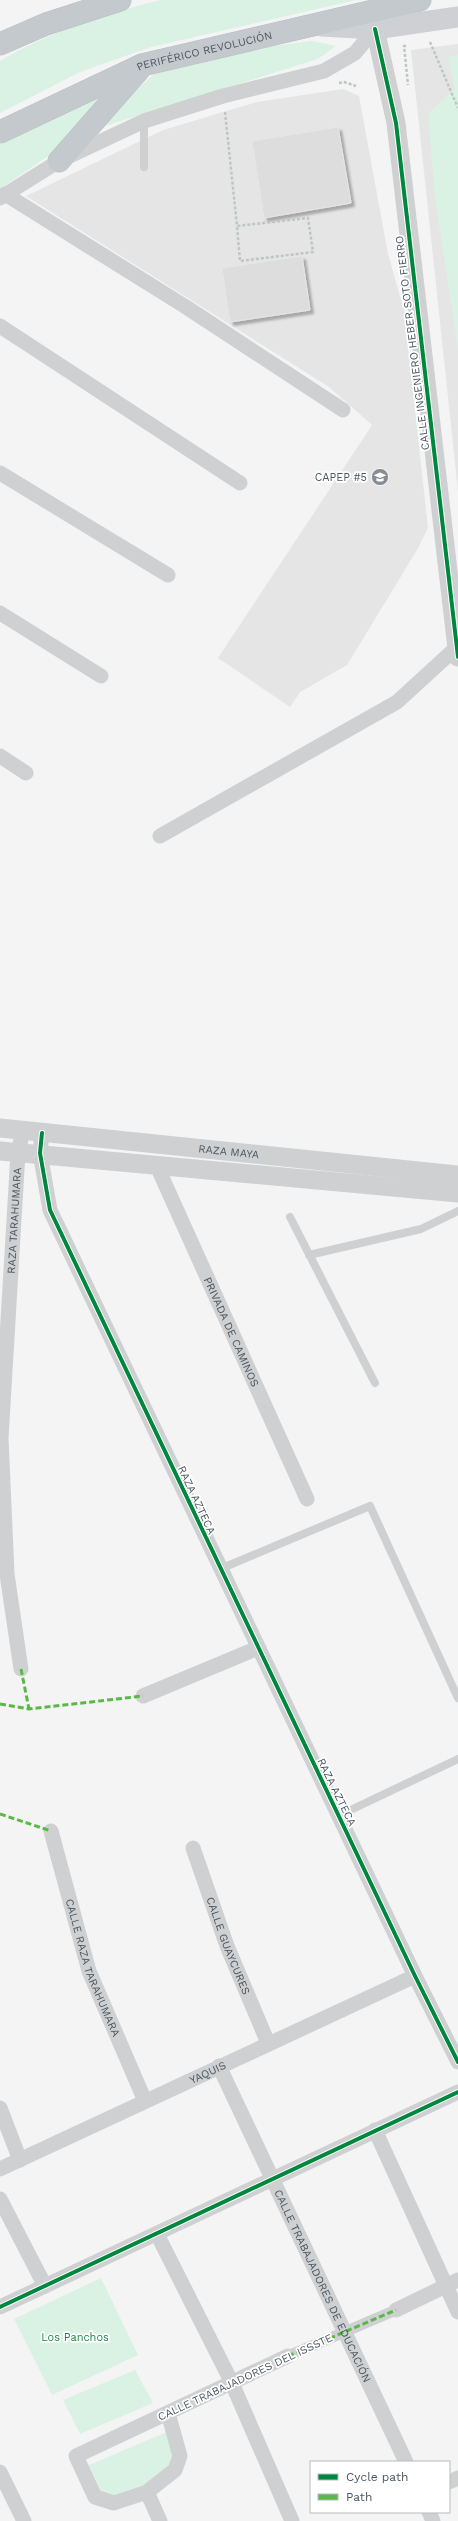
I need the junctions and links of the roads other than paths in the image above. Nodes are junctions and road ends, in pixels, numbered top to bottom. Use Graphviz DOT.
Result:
graph roads {
  1 [pos="120,0"];
  2 [pos="420,0"];
  3 [pos="458,16"];
  4 [pos="313,25"];
  5 [pos="375,29"];
  6 [pos="0,44"];
  7 [pos="142,65"];
  8 [pos="144,121"];
  9 [pos="0,132"];
  10 [pos="59,161"];
  11 [pos="144,167"];
  12 [pos="2,196"];
  13 [pos="0,326"];
  14 [pos="343,410"];
  15 [pos="0,473"];
  16 [pos="240,483"];
  17 [pos="168,574"];
  18 [pos="0,613"];
  19 [pos="457,652"];
  20 [pos="101,676"];
  21 [pos="0,756"];
  22 [pos="26,773"];
  23 [pos="160,836"];
  24 [pos="0,1128"];
  25 [pos="22,1131"];
  26 [pos="42,1133"];
  27 [pos="9,1152"];
  28 [pos="40,1153"];
  29 [pos="156,1164"];
  30 [pos="458,1175"];
  31 [pos="458,1193"];
  32 [pos="458,1211"];
  33 [pos="290,1217"];
  34 [pos="309,1255"];
  35 [pos="375,1384"];
  36 [pos="307,1499"];
  37 [pos="220,1569"];
  38 [pos="258,1648"];
  39 [pos="21,1669"];
  40 [pos="143,1696"];
  41 [pos="458,1698"];
  42 [pos="458,1759"];
  43 [pos="338,1816"];
  44 [pos="51,1831"];
  45 [pos="193,1848"];
  46 [pos="415,1976"];
  47 [pos="268,2043"];
  48 [pos="458,2062"];
  49 [pos="219,2066"];
  50 [pos="458,2092"];
  51 [pos="145,2101"];
  52 [pos="0,2108"];
  53 [pos="376,2130"];
  54 [pos="20,2160"];
  55 [pos="0,2169"];
  56 [pos="273,2177"];
  57 [pos="0,2199"];
  58 [pos="157,2234"];
  59 [pos="452,2283"];
  60 [pos="45,2286"];
  61 [pos="0,2307"];
  62 [pos="396,2310"];
  63 [pos="458,2312"];
  64 [pos="346,2331"];
  65 [pos="288,2356"];
  66 [pos="231,2381"];
  67 [pos="168,2412"];
  68 [pos="406,2461"];
  69 [pos="0,2472"];
  70 [pos="4,2491"];
  71 [pos="147,2492"];
  72 [pos="24,2521"];
  73 [pos="160,2521"];
  74 [pos="292,2521"];
  1 -- 6 [label="highway"];
  2 -- 4 [label="highway, PERIFÉRICO REVOLUCIÓN"];
  3 -- 5 [label="main road"];
  4 -- 5 [label="main road"];
  4 -- 7 [label="highway, PERIFÉRICO REVOLUCIÓN"];
  5 -- 8 [label="street"];
  5 -- 19 [label="street, CALLE INGENIERO HEBER SOTO FIERRO"];
  7 -- 9 [label="highway, PERIFÉRICO REVOLUCIÓN"];
  7 -- 10 [label="highway"];
  8 -- 10 [label="street"];
  8 -- 11 [label="lane"];
  10 -- 12 [label="street"];
  12 -- 14 [label="street"];
  13 -- 16 [label="street"];
  15 -- 17 [label="street"];
  18 -- 20 [label="street"];
  19 -- 23 [label="street"];
  21 -- 22 [label="street"];
  24 -- 25 [label="street, RAZA MAYA"];
  25 -- 26 [label="street, RAZA MAYA"];
  25 -- 27 [label="street, RAZA TARAHUMARA"];
  26 -- 28 [label="street, RAZA AZTECA"];
  26 -- 30 [label="street, RAZA MAYA"];
  27 -- 28 [label="street, RAZA MAYA"];
  27 -- 39 [label="street, RAZA TARAHUMARA"];
  28 -- 29 [label="street, RAZA MAYA"];
  28 -- 37 [label="street, RAZA AZTECA"];
  29 -- 31 [label="street, RAZA MAYA"];
  29 -- 36 [label="street, PRIVADA DE CAMINOS"];
  32 -- 34 [label="lane"];
  33 -- 34 [label="lane"];
  34 -- 35 [label="lane"];
  37 -- 38 [label="street, RAZA AZTECA"];
  37 -- 41 [label="lane"];
  38 -- 40 [label="street"];
  38 -- 43 [label="street, RAZA AZTECA"];
  42 -- 43 [label="lane"];
  43 -- 46 [label="street, RAZA AZTECA"];
  44 -- 51 [label="street, CALLE RAZA TARAHUMARA"];
  45 -- 47 [label="street, CALLE GUAYCURES"];
  46 -- 47 [label="street, YAQUIS"];
  46 -- 48 [label="street, RAZA AZTECA"];
  47 -- 49 [label="street, YAQUIS"];
  49 -- 51 [label="street, YAQUIS"];
  49 -- 56 [label="street, CALLE TRABAJADORES DE EDUCACIÓN"];
  50 -- 53 [label="street"];
  51 -- 54 [label="street, YAQUIS"];
  52 -- 54 [label="street"];
  53 -- 56 [label="street"];
  53 -- 59 [label="street"];
  54 -- 55 [label="street, YAQUIS"];
  56 -- 58 [label="street"];
  56 -- 64 [label="street, CALLE TRABAJADORES DE EDUCACIÓN"];
  57 -- 60 [label="street"];
  58 -- 60 [label="street"];
  58 -- 66 [label="street"];
  59 -- 62 [label="street, CALLE TRABAJADORES DEL ISSSTE"];
  59 -- 63 [label="street"];
  60 -- 61 [label="street"];
  62 -- 64 [label="street, CALLE TRABAJADORES DEL ISSSTE"];
  64 -- 65 [label="street, CALLE TRABAJADORES DEL ISSSTE"];
  64 -- 68 [label="street, CALLE TRABAJADORES DE EDUCACIÓN"];
  65 -- 66 [label="street, CALLE TRABAJADORES DEL ISSSTE"];
  66 -- 67 [label="street, CALLE TRABAJADORES DEL ISSSTE"];
  66 -- 74 [label="street"];
  67 -- 71 [label="street"];
  67 -- 71 [label="street, CALLE TRABAJADORES DEL ISSSTE"];
  69 -- 70 [label="street"];
  70 -- 72 [label="street"];
  71 -- 73 [label="street"];
}
